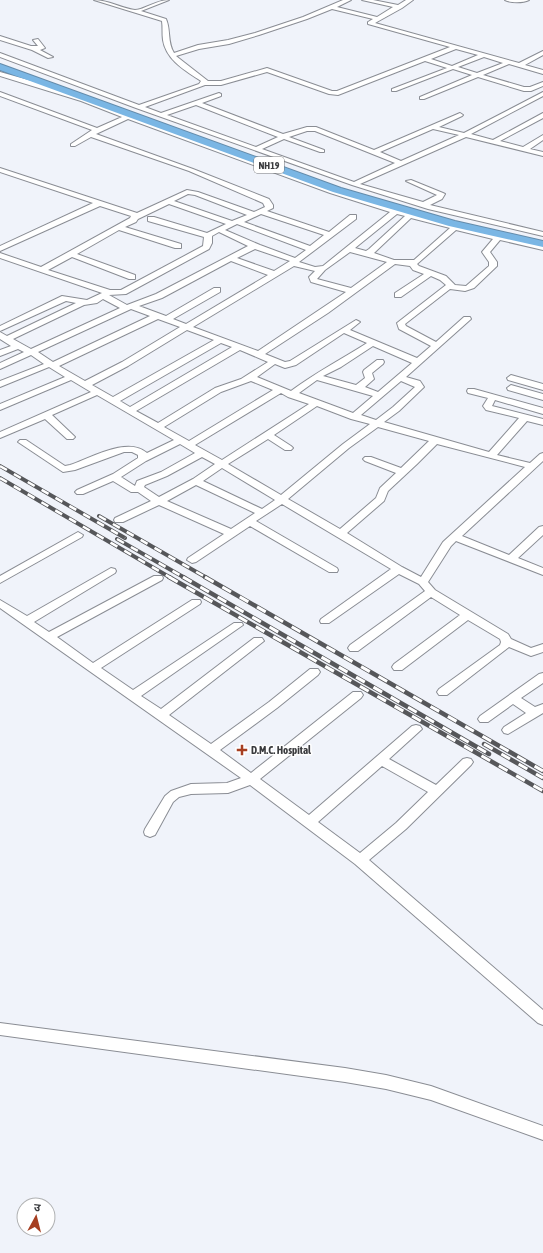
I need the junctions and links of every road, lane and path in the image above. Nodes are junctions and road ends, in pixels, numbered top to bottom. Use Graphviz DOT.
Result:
graph roads {
  1 [pos="97,0"];
  2 [pos="166,0"];
  3 [pos="348,0"];
  4 [pos="365,0"];
  5 [pos="410,0"];
  6 [pos="508,0"];
  7 [pos="526,0"];
  8 [pos="122,2"];
  9 [pos="115,5"];
  10 [pos="151,6"];
  11 [pos="332,7"];
  12 [pos="400,7"];
  13 [pos="164,9"];
  14 [pos="137,12"];
  15 [pos="378,19"];
  16 [pos="43,37"];
  17 [pos="0,38"];
  18 [pos="36,40"];
  19 [pos="20,44"];
  20 [pos="454,48"];
  21 [pos="34,49"];
  22 [pos="0,50"];
  23 [pos="543,53"];
  24 [pos="0,55"];
  25 [pos="172,55"];
  26 [pos="482,56"];
  27 [pos="50,57"];
  28 [pos="424,59"];
  29 [pos="0,62"];
  30 [pos="507,63"];
  31 [pos="518,66"];
  32 [pos="0,67"];
  33 [pos="451,67"];
  34 [pos="543,72"];
  35 [pos="0,74"];
  36 [pos="52,74"];
  37 [pos="478,75"];
  38 [pos="205,83"];
  39 [pos="543,84"];
  40 [pos="40,88"];
  41 [pos="394,90"];
  42 [pos="0,94"];
  43 [pos="85,95"];
  44 [pos="219,95"];
  45 [pos="541,96"];
  46 [pos="422,98"];
  47 [pos="196,103"];
  48 [pos="138,107"];
  49 [pos="161,115"];
  50 [pos="460,115"];
  51 [pos="543,115"];
  52 [pos="127,117"];
  53 [pos="433,127"];
  54 [pos="97,130"];
  55 [pos="90,134"];
  56 [pos="465,135"];
  57 [pos="281,136"];
  58 [pos="543,137"];
  59 [pos="494,142"];
  60 [pos="73,145"];
  61 [pos="256,149"];
  62 [pos="525,150"];
  63 [pos="322,151"];
  64 [pos="375,152"];
  65 [pos="543,154"];
  66 [pos="399,164"];
  67 [pos="0,170"];
  68 [pos="409,181"];
  69 [pos="354,184"];
  70 [pos="168,201"];
  71 [pos="100,203"];
  72 [pos="424,205"];
  73 [pos="395,212"];
  74 [pos="259,214"];
  75 [pos="409,216"];
  76 [pos="135,217"];
  77 [pos="353,217"];
  78 [pos="152,219"];
  79 [pos="236,223"];
  80 [pos="119,228"];
  81 [pos="454,228"];
  82 [pos="220,230"];
  83 [pos="543,234"];
  84 [pos="330,235"];
  85 [pos="208,236"];
  86 [pos="498,238"];
  87 [pos="543,238"];
  88 [pos="543,244"];
  89 [pos="178,246"];
  90 [pos="254,246"];
  91 [pos="543,248"];
  92 [pos="0,249"];
  93 [pos="311,249"];
  94 [pos="349,249"];
  95 [pos="366,253"];
  96 [pos="71,254"];
  97 [pos="0,255"];
  98 [pos="230,258"];
  99 [pos="295,262"];
  100 [pos="393,262"];
  101 [pos="413,264"];
  102 [pos="322,269"];
  103 [pos="42,270"];
  104 [pos="430,273"];
  105 [pos="274,274"];
  106 [pos="132,277"];
  107 [pos="452,286"];
  108 [pos="217,290"];
  109 [pos="352,291"];
  110 [pos="107,294"];
  111 [pos="398,295"];
  112 [pos="84,302"];
  113 [pos="129,307"];
  114 [pos="161,318"];
  115 [pos="467,319"];
  116 [pos="356,322"];
  117 [pos="185,327"];
  118 [pos="0,329"];
  119 [pos="343,330"];
  120 [pos="3,337"];
  121 [pos="220,340"];
  122 [pos="372,343"];
  123 [pos="18,346"];
  124 [pos="437,346"];
  125 [pos="238,347"];
  126 [pos="32,352"];
  127 [pos="0,353"];
  128 [pos="259,354"];
  129 [pos="273,361"];
  130 [pos="380,362"];
  131 [pos="417,363"];
  132 [pos="52,365"];
  133 [pos="0,366"];
  134 [pos="72,377"];
  135 [pos="250,377"];
  136 [pos="315,377"];
  137 [pos="401,378"];
  138 [pos="511,378"];
  139 [pos="0,384"];
  140 [pos="85,385"];
  141 [pos="543,387"];
  142 [pos="358,388"];
  143 [pos="511,388"];
  144 [pos="279,390"];
  145 [pos="471,391"];
  146 [pos="98,392"];
  147 [pos="291,395"];
  148 [pos="379,396"];
  149 [pos="543,397"];
  150 [pos="493,398"];
  151 [pos="113,401"];
  152 [pos="315,404"];
  153 [pos="0,407"];
  154 [pos="129,411"];
  155 [pos="543,411"];
  156 [pos="46,415"];
  157 [pos="354,417"];
  158 [pos="524,418"];
  159 [pos="543,422"];
  160 [pos="376,423"];
  161 [pos="158,427"];
  162 [pos="0,435"];
  163 [pos="268,435"];
  164 [pos="70,437"];
  165 [pos="434,441"];
  166 [pos="22,442"];
  167 [pos="185,443"];
  168 [pos="288,448"];
  169 [pos="201,452"];
  170 [pos="491,456"];
  171 [pos="543,456"];
  172 [pos="368,459"];
  173 [pos="143,460"];
  174 [pos="221,464"];
  175 [pos="533,466"];
  176 [pos="402,472"];
  177 [pos="114,477"];
  178 [pos="196,481"];
  179 [pos="134,490"];
  180 [pos="80,492"];
  181 [pos="281,500"];
  182 [pos="159,501"];
  183 [pos="261,512"];
  184 [pos="118,520"];
  185 [pos="249,521"];
  186 [pos="543,529"];
  187 [pos="231,533"];
  188 [pos="340,534"];
  189 [pos="78,535"];
  190 [pos="455,537"];
  191 [pos="511,559"];
  192 [pos="192,560"];
  193 [pos="398,569"];
  194 [pos="333,570"];
  195 [pos="112,571"];
  196 [pos="543,572"];
  197 [pos="158,578"];
  198 [pos="0,580"];
  199 [pos="423,582"];
  200 [pos="431,592"];
  201 [pos="196,602"];
  202 [pos="0,603"];
  203 [pos="467,615"];
  204 [pos="27,621"];
  205 [pos="324,621"];
  206 [pos="238,625"];
  207 [pos="49,637"];
  208 [pos="258,641"];
  209 [pos="507,642"];
  210 [pos="354,648"];
  211 [pos="543,648"];
  212 [pos="398,667"];
  213 [pos="93,668"];
  214 [pos="314,672"];
  215 [pos="543,677"];
  216 [pos="443,692"];
  217 [pos="357,694"];
  218 [pos="133,696"];
  219 [pos="513,698"];
  220 [pos="539,710"];
  221 [pos="161,715"];
  222 [pos="484,719"];
  223 [pos="416,729"];
  224 [pos="508,730"];
  225 [pos="210,750"];
  226 [pos="380,760"];
  227 [pos="467,762"];
  228 [pos="252,779"];
  229 [pos="437,791"];
  230 [pos="309,822"];
  231 [pos="150,832"];
  232 [pos="360,860"];
  233 [pos="543,1020"];
  234 [pos="0,1029"];
  235 [pos="543,1133"];
  1 -- 9 [label="street"];
  2 -- 10 [label="street"];
  3 -- 11 [label="street"];
  4 -- 12 [label="street"];
  5 -- 12 [label="street"];
  6 -- 7 [label="street"];
  8 -- 9 [label="street"];
  9 -- 14 [label="street"];
  10 -- 13 [label="street"];
  10 -- 14 [label="street"];
  11 -- 15 [label="street"];
  11 -- 25 [label="street"];
  12 -- 15 [label="street"];
  14 -- 25 [label="street"];
  15 -- 20 [label="street"];
  16 -- 18 [label="street"];
  17 -- 19 [label="street"];
  18 -- 19 [label="street"];
  18 -- 21 [label="street"];
  19 -- 21 [label="street"];
  19 -- 22 [label="street"];
  20 -- 26 [label="street"];
  20 -- 28 [label="street"];
  21 -- 27 [label="street"];
  23 -- 31 [label="street"];
  24 -- 36 [label="street"];
  25 -- 38 [label="street"];
  26 -- 30 [label="street"];
  26 -- 33 [label="street"];
  28 -- 33 [label="street"];
  28 -- 38 [label="street"];
  29 -- 43 [label="highway, NH19"];
  30 -- 31 [label="street"];
  30 -- 37 [label="street"];
  31 -- 34 [label="street"];
  32 -- 43 [label="highway, NH19"];
  33 -- 37 [label="street"];
  33 -- 41 [label="street"];
  35 -- 40 [label="street"];
  36 -- 43 [label="highway"];
  36 -- 48 [label="street"];
  37 -- 39 [label="street"];
  37 -- 46 [label="street"];
  38 -- 48 [label="street"];
  40 -- 43 [label="highway"];
  40 -- 52 [label="street"];
  42 -- 54 [label="street"];
  43 -- 87 [label="highway, NH19"];
  43 -- 88 [label="highway, NH19"];
  44 -- 47 [label="street"];
  45 -- 56 [label="street"];
  47 -- 49 [label="street"];
  47 -- 57 [label="street"];
  48 -- 49 [label="street"];
  49 -- 61 [label="street"];
  50 -- 53 [label="street"];
  51 -- 59 [label="street"];
  52 -- 54 [label="street"];
  52 -- 73 [label="street"];
  53 -- 56 [label="street"];
  53 -- 64 [label="street"];
  54 -- 55 [label="street"];
  55 -- 60 [label="street"];
  55 -- 74 [label="street"];
  56 -- 59 [label="street"];
  56 -- 66 [label="street"];
  57 -- 61 [label="street"];
  57 -- 63 [label="street"];
  57 -- 64 [label="street"];
  58 -- 62 [label="street"];
  59 -- 62 [label="street"];
  61 -- 69 [label="street"];
  62 -- 65 [label="street"];
  64 -- 66 [label="street"];
  66 -- 69 [label="street"];
  67 -- 71 [label="street"];
  68 -- 72 [label="street"];
  69 -- 72 [label="street"];
  70 -- 74 [label="street"];
  70 -- 76 [label="street"];
  70 -- 79 [label="street"];
  71 -- 76 [label="street"];
  71 -- 92 [label="street"];
  72 -- 83 [label="street"];
  73 -- 75 [label="street"];
  73 -- 94 [label="street"];
  74 -- 79 [label="street"];
  74 -- 84 [label="street"];
  75 -- 81 [label="street"];
  75 -- 95 [label="street"];
  76 -- 80 [label="street"];
  77 -- 84 [label="street"];
  78 -- 85 [label="street"];
  79 -- 82 [label="street"];
  79 -- 93 [label="street"];
  80 -- 89 [label="street"];
  80 -- 96 [label="street"];
  81 -- 86 [label="street"];
  81 -- 101 [label="street"];
  82 -- 85 [label="street"];
  82 -- 90 [label="street"];
  84 -- 93 [label="street"];
  85 -- 110 [label="street"];
  86 -- 91 [label="street"];
  86 -- 107 [label="street"];
  90 -- 98 [label="street"];
  90 -- 99 [label="street"];
  93 -- 99 [label="street"];
  94 -- 95 [label="street"];
  94 -- 102 [label="street"];
  95 -- 100 [label="street"];
  96 -- 103 [label="street"];
  96 -- 106 [label="street"];
  97 -- 103 [label="street"];
  98 -- 105 [label="street"];
  98 -- 113 [label="street"];
  99 -- 102 [label="street"];
  99 -- 105 [label="street"];
  100 -- 101 [label="street"];
  100 -- 109 [label="street"];
  101 -- 104 [label="street"];
  102 -- 109 [label="street"];
  103 -- 110 [label="street"];
  104 -- 107 [label="street"];
  104 -- 111 [label="street"];
  105 -- 117 [label="street"];
  107 -- 124 [label="street"];
  108 -- 114 [label="street"];
  109 -- 128 [label="street"];
  110 -- 112 [label="street"];
  110 -- 113 [label="street"];
  112 -- 118 [label="street"];
  112 -- 120 [label="street"];
  113 -- 114 [label="street"];
  113 -- 126 [label="street"];
  114 -- 117 [label="street"];
  114 -- 132 [label="street"];
  115 -- 124 [label="street"];
  116 -- 119 [label="street"];
  117 -- 121 [label="street"];
  117 -- 140 [label="street"];
  119 -- 122 [label="street"];
  119 -- 129 [label="street"];
  120 -- 123 [label="street"];
  121 -- 125 [label="street"];
  121 -- 151 [label="street"];
  122 -- 131 [label="street"];
  122 -- 136 [label="street"];
  123 -- 126 [label="street"];
  123 -- 127 [label="street"];
  124 -- 131 [label="street"];
  125 -- 128 [label="street"];
  125 -- 154 [label="street"];
  126 -- 132 [label="street"];
  126 -- 133 [label="street"];
  128 -- 129 [label="street"];
  129 -- 135 [label="street"];
  130 -- 142 [label="street"];
  131 -- 137 [label="street"];
  132 -- 134 [label="street"];
  132 -- 139 [label="street"];
  134 -- 140 [label="street"];
  134 -- 153 [label="street"];
  135 -- 144 [label="street"];
  135 -- 161 [label="street"];
  136 -- 142 [label="street"];
  136 -- 147 [label="street"];
  137 -- 148 [label="street"];
  137 -- 160 [label="street"];
  138 -- 141 [label="street"];
  140 -- 146 [label="street"];
  142 -- 148 [label="street"];
  143 -- 149 [label="street"];
  144 -- 147 [label="street"];
  144 -- 167 [label="street"];
  145 -- 150 [label="street"];
  146 -- 151 [label="street"];
  146 -- 156 [label="street"];
  147 -- 152 [label="street"];
  148 -- 157 [label="street"];
  150 -- 155 [label="street"];
  150 -- 158 [label="street"];
  151 -- 154 [label="street"];
  152 -- 157 [label="street"];
  152 -- 163 [label="street"];
  154 -- 161 [label="street"];
  156 -- 162 [label="street"];
  156 -- 164 [label="street"];
  157 -- 160 [label="street"];
  158 -- 159 [label="street"];
  158 -- 170 [label="street"];
  160 -- 165 [label="street"];
  160 -- 181 [label="street"];
  161 -- 167 [label="street"];
  163 -- 168 [label="street"];
  163 -- 174 [label="street"];
  165 -- 170 [label="street"];
  165 -- 176 [label="street"];
  166 -- 173 [label="street"];
  167 -- 169 [label="street"];
  167 -- 173 [label="street"];
  169 -- 174 [label="street"];
  169 -- 182 [label="street"];
  170 -- 175 [label="street"];
  171 -- 175 [label="street"];
  172 -- 176 [label="street"];
  173 -- 177 [label="street"];
  174 -- 178 [label="street"];
  174 -- 181 [label="street"];
  175 -- 190 [label="street"];
  176 -- 188 [label="street"];
  177 -- 179 [label="street"];
  177 -- 180 [label="street"];
  178 -- 182 [label="street"];
  178 -- 183 [label="street"];
  181 -- 183 [label="street"];
  181 -- 188 [label="street"];
  182 -- 184 [label="street"];
  182 -- 187 [label="street"];
  183 -- 185 [label="street"];
  185 -- 187 [label="street"];
  185 -- 194 [label="street"];
  186 -- 191 [label="street"];
  187 -- 192 [label="street"];
  188 -- 193 [label="street"];
  189 -- 198 [label="street"];
  190 -- 191 [label="street"];
  190 -- 199 [label="street"];
  191 -- 196 [label="street"];
  193 -- 199 [label="street"];
  193 -- 205 [label="street"];
  195 -- 204 [label="street"];
  197 -- 207 [label="street"];
  199 -- 200 [label="street"];
  200 -- 203 [label="street"];
  200 -- 210 [label="street"];
  201 -- 213 [label="street"];
  202 -- 204 [label="street"];
  203 -- 209 [label="street"];
  203 -- 212 [label="street"];
  204 -- 207 [label="street"];
  206 -- 218 [label="street"];
  207 -- 213 [label="street"];
  208 -- 221 [label="street"];
  209 -- 211 [label="street"];
  209 -- 216 [label="street"];
  213 -- 218 [label="street"];
  214 -- 225 [label="street"];
  215 -- 219 [label="street"];
  217 -- 228 [label="street"];
  218 -- 221 [label="street"];
  219 -- 220 [label="street"];
  219 -- 222 [label="street"];
  220 -- 224 [label="street"];
  221 -- 225 [label="street"];
  223 -- 226 [label="street"];
  225 -- 228 [label="street"];
  226 -- 229 [label="street"];
  226 -- 230 [label="street"];
  227 -- 229 [label="street"];
  228 -- 230 [label="street"];
  228 -- 231 [label="street"];
  229 -- 232 [label="street"];
  230 -- 232 [label="street"];
  232 -- 233 [label="street"];
  234 -- 235 [label="street"];
}
